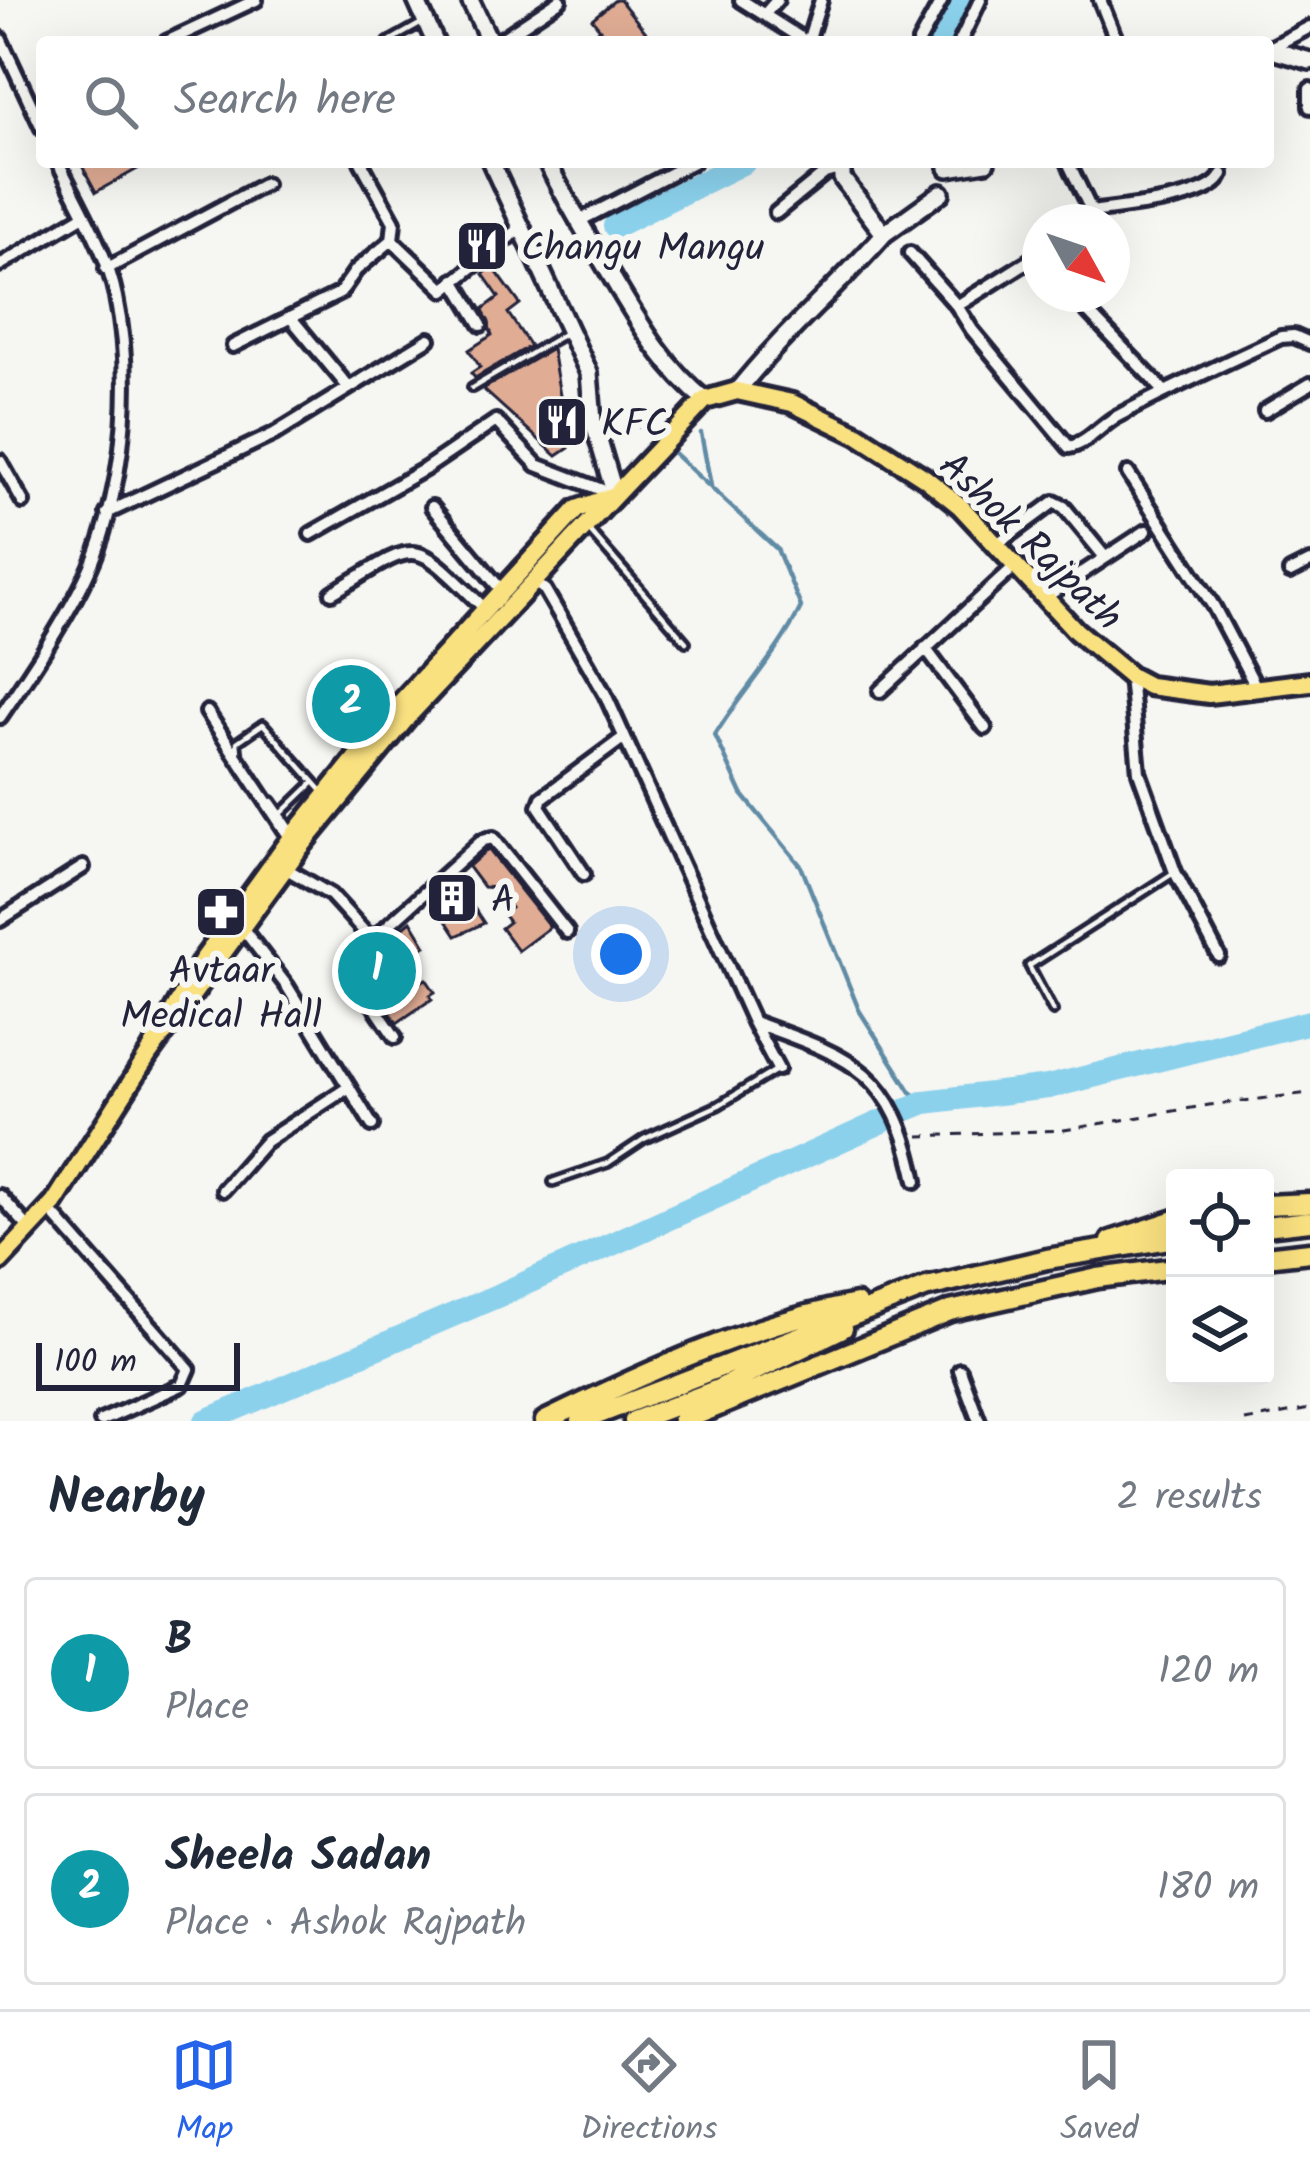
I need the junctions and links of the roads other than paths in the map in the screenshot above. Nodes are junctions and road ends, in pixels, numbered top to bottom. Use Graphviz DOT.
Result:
graph roads {
  1 [pos="256,0"];
  2 [pos="416,0"];
  3 [pos="470,0"];
  4 [pos="560,0"];
  5 [pos="741,0"];
  6 [pos="777,0"];
  7 [pos="821,0"];
  8 [pos="942,0"];
  9 [pos="980,0"];
  10 [pos="1100,0"];
  11 [pos="764,15"];
  12 [pos="425,21"];
  13 [pos="1310,27"];
  14 [pos="179,36"];
  15 [pos="399,36"];
  16 [pos="432,36"];
  17 [pos="490,36"];
  18 [pos="503,36"];
  19 [pos="797,36"];
  20 [pos="809,36"];
  21 [pos="923,36"];
  22 [pos="963,36"];
  23 [pos="1115,36"];
  24 [pos="0,38"];
  25 [pos="1274,46"];
  26 [pos="1274,50"];
  27 [pos="4,61"];
  28 [pos="1310,61"];
  29 [pos="1310,89"];
  30 [pos="1310,112"];
  31 [pos="36,117"];
  32 [pos="61,168"];
  33 [pos="364,168"];
  34 [pos="494,168"];
  35 [pos="550,168"];
  36 [pos="672,168"];
  37 [pos="834,168"];
  38 [pos="840,168"];
  39 [pos="1071,168"];
  40 [pos="1222,174"];
  41 [pos="265,184"];
  42 [pos="941,193"];
  43 [pos="1088,204"];
  44 [pos="1130,206"];
  45 [pos="776,213"];
  46 [pos="84,215"];
  47 [pos="577,222"];
  48 [pos="522,227"];
  49 [pos="884,234"];
  50 [pos="392,240"];
  51 [pos="910,253"];
  52 [pos="0,265"];
  53 [pos="1022,267"];
  54 [pos="106,268"];
  55 [pos="454,280"];
  56 [pos="957,306"];
  57 [pos="1088,312"];
  58 [pos="292,318"];
  59 [pos="481,325"];
  60 [pos="569,331"];
  61 [pos="429,339"];
  62 [pos="1310,343"];
  63 [pos="233,346"];
  64 [pos="1310,384"];
  65 [pos="350,388"];
  66 [pos="472,388"];
  67 [pos="737,391"];
  68 [pos="1164,391"];
  69 [pos="705,400"];
  70 [pos="1265,411"];
  71 [pos="0,461"];
  72 [pos="1128,472"];
  73 [pos="615,495"];
  74 [pos="23,502"];
  75 [pos="432,507"];
  76 [pos="107,513"];
  77 [pos="585,526"];
  78 [pos="1146,531"];
  79 [pos="311,534"];
  80 [pos="997,544"];
  81 [pos="1104,556"];
  82 [pos="1310,562"];
  83 [pos="1013,567"];
  84 [pos="1289,572"];
  85 [pos="533,581"];
  86 [pos="502,591"];
  87 [pos="332,593"];
  88 [pos="1047,596"];
  89 [pos="485,609"];
  90 [pos="686,642"];
  91 [pos="925,648"];
  92 [pos="1130,676"];
  93 [pos="1310,682"];
  94 [pos="1257,689"];
  95 [pos="880,691"];
  96 [pos="207,712"];
  97 [pos="0,717"];
  98 [pos="985,728"];
  99 [pos="623,738"];
  100 [pos="319,789"];
  101 [pos="281,814"];
  102 [pos="295,841"];
  103 [pos="83,867"];
  104 [pos="285,868"];
  105 [pos="1175,872"];
  106 [pos="584,874"];
  107 [pos="0,920"];
  108 [pos="237,923"];
  109 [pos="567,932"];
  110 [pos="372,940"];
  111 [pos="1219,956"];
  112 [pos="1053,1011"];
  113 [pos="753,1022"];
  114 [pos="395,1037"];
  115 [pos="778,1069"];
  116 [pos="349,1087"];
  117 [pos="372,1125"];
  118 [pos="916,1180"];
  119 [pos="553,1182"];
  120 [pos="223,1190"];
  121 [pos="0,1196"];
  122 [pos="1310,1203"];
  123 [pos="1274,1205"];
  124 [pos="49,1209"];
  125 [pos="1310,1221"];
  126 [pos="1166,1223"];
  127 [pos="1274,1225"];
  128 [pos="30,1229"];
  129 [pos="1166,1239"];
  130 [pos="1310,1252"];
  131 [pos="1078,1254"];
  132 [pos="1274,1256"];
  133 [pos="0,1261"];
  134 [pos="1166,1269"];
  135 [pos="896,1298"];
  136 [pos="960,1370"];
  137 [pos="101,1421"];
  138 [pos="545,1421"];
  139 [pos="556,1421"];
  140 [pos="581,1421"];
  141 [pos="611,1421"];
  142 [pos="634,1421"];
  143 [pos="682,1421"];
  144 [pos="979,1421"];
  1 -- 14 [label="street"];
  2 -- 12 [label="main road"];
  3 -- 17 [label="main road"];
  4 -- 18 [label="street"];
  5 -- 11 [label="street"];
  6 -- 11 [label="street"];
  7 -- 20 [label="street"];
  8 -- 21 [label="street"];
  9 -- 22 [label="street"];
  10 -- 23 [label="street"];
  11 -- 19 [label="street"];
  12 -- 15 [label="lane"];
  12 -- 16 [label="main road"];
  13 -- 25 [label="street"];
  24 -- 27 [label="street"];
  26 -- 28 [label="main road"];
  27 -- 31 [label="street"];
  29 -- 30 [label="street"];
  32 -- 46 [label="street"];
  33 -- 50 [label="street"];
  34 -- 48 [label="main road"];
  35 -- 47 [label="main road"];
  36 -- 47 [label="street"];
  37 -- 45 [label="street"];
  38 -- 49 [label="main road"];
  39 -- 43 [label="street"];
  40 -- 44 [label="street"];
  41 -- 54 [label="street"];
  42 -- 49 [label="main road"];
  46 -- 52 [label="street"];
  46 -- 54 [label="street"];
  47 -- 69 [label="main road"];
  48 -- 55 [label="street"];
  48 -- 60 [label="main road"];
  49 -- 67 [label="main road"];
  50 -- 55 [label="street"];
  50 -- 58 [label="street"];
  51 -- 56 [label="street"];
  53 -- 56 [label="street"];
  54 -- 76 [label="street"];
  55 -- 59 [label="street"];
  56 -- 68 [label="street"];
  57 -- 68 [label="street"];
  58 -- 63 [label="street"];
  58 -- 65 [label="street"];
  60 -- 66 [label="lane"];
  60 -- 73 [label="main road"];
  61 -- 65 [label="street"];
  62 -- 68 [label="street"];
  64 -- 70 [label="street"];
  65 -- 76 [label="street"];
  67 -- 69 [label="main road, Ashok Rajpath"];
  67 -- 80 [label="main road, Ashok Rajpath"];
  69 -- 73 [label="main road, Ashok Rajpath"];
  71 -- 74 [label="street"];
  72 -- 94 [label="street"];
  73 -- 77 [label="main road, Ashok Rajpath"];
  73 -- 79 [label="street"];
  73 -- 86 [label="main road, Ashok Rajpath"];
  75 -- 86 [label="street"];
  76 -- 97 [label="street"];
  77 -- 85 [label="main road, Ashok Rajpath"];
  77 -- 90 [label="lane"];
  78 -- 81 [label="street"];
  80 -- 81 [label="street"];
  80 -- 83 [label="main road, Ashok Rajpath"];
  81 -- 88 [label="street"];
  82 -- 84 [label="street"];
  83 -- 88 [label="main road, Ashok Rajpath"];
  83 -- 91 [label="street"];
  85 -- 99 [label="street"];
  85 -- 102 [label="main road, Ashok Rajpath"];
  86 -- 89 [label="main road, Ashok Rajpath"];
  87 -- 89 [label="street"];
  88 -- 92 [label="main road, Ashok Rajpath"];
  89 -- 100 [label="main road, Ashok Rajpath"];
  91 -- 95 [label="street"];
  91 -- 98 [label="street"];
  92 -- 94 [label="main road, Ashok Rajpath"];
  92 -- 105 [label="street"];
  93 -- 94 [label="main road, Ashok Rajpath"];
  96 -- 102 [label="street"];
  99 -- 106 [label="street"];
  99 -- 113 [label="street"];
  100 -- 101 [label="lane"];
  100 -- 101 [label="lane"];
  100 -- 102 [label="main road, Ashok Rajpath"];
  101 -- 102 [label="lane"];
  102 -- 104 [label="main road, Ashok Rajpath"];
  102 -- 108 [label="main road, Ashok Rajpath"];
  103 -- 107 [label="street"];
  104 -- 108 [label="main road, Ashok Rajpath"];
  104 -- 110 [label="street"];
  105 -- 111 [label="street"];
  105 -- 112 [label="lane"];
  108 -- 116 [label="street"];
  108 -- 124 [label="main road, Ashok Rajpath"];
  109 -- 110 [label="street"];
  110 -- 114 [label="street"];
  113 -- 115 [label="street"];
  113 -- 118 [label="street"];
  115 -- 119 [label="lane"];
  116 -- 117 [label="street"];
  116 -- 120 [label="street"];
  121 -- 128 [label="street"];
  122 -- 123 [label="highway"];
  124 -- 128 [label="main road, Ashok Rajpath"];
  124 -- 137 [label="street"];
  125 -- 127 [label="highway"];
  126 -- 131 [label="highway"];
  128 -- 133 [label="main road, Ashok Rajpath"];
  129 -- 131 [label="highway"];
  130 -- 132 [label="highway"];
  131 -- 135 [label="highway"];
  134 -- 143 [label="highway"];
  135 -- 138 [label="highway"];
  135 -- 139 [label="highway"];
  135 -- 140 [label="highway"];
  135 -- 141 [label="highway"];
  135 -- 142 [label="highway"];
  136 -- 144 [label="street"];
}
